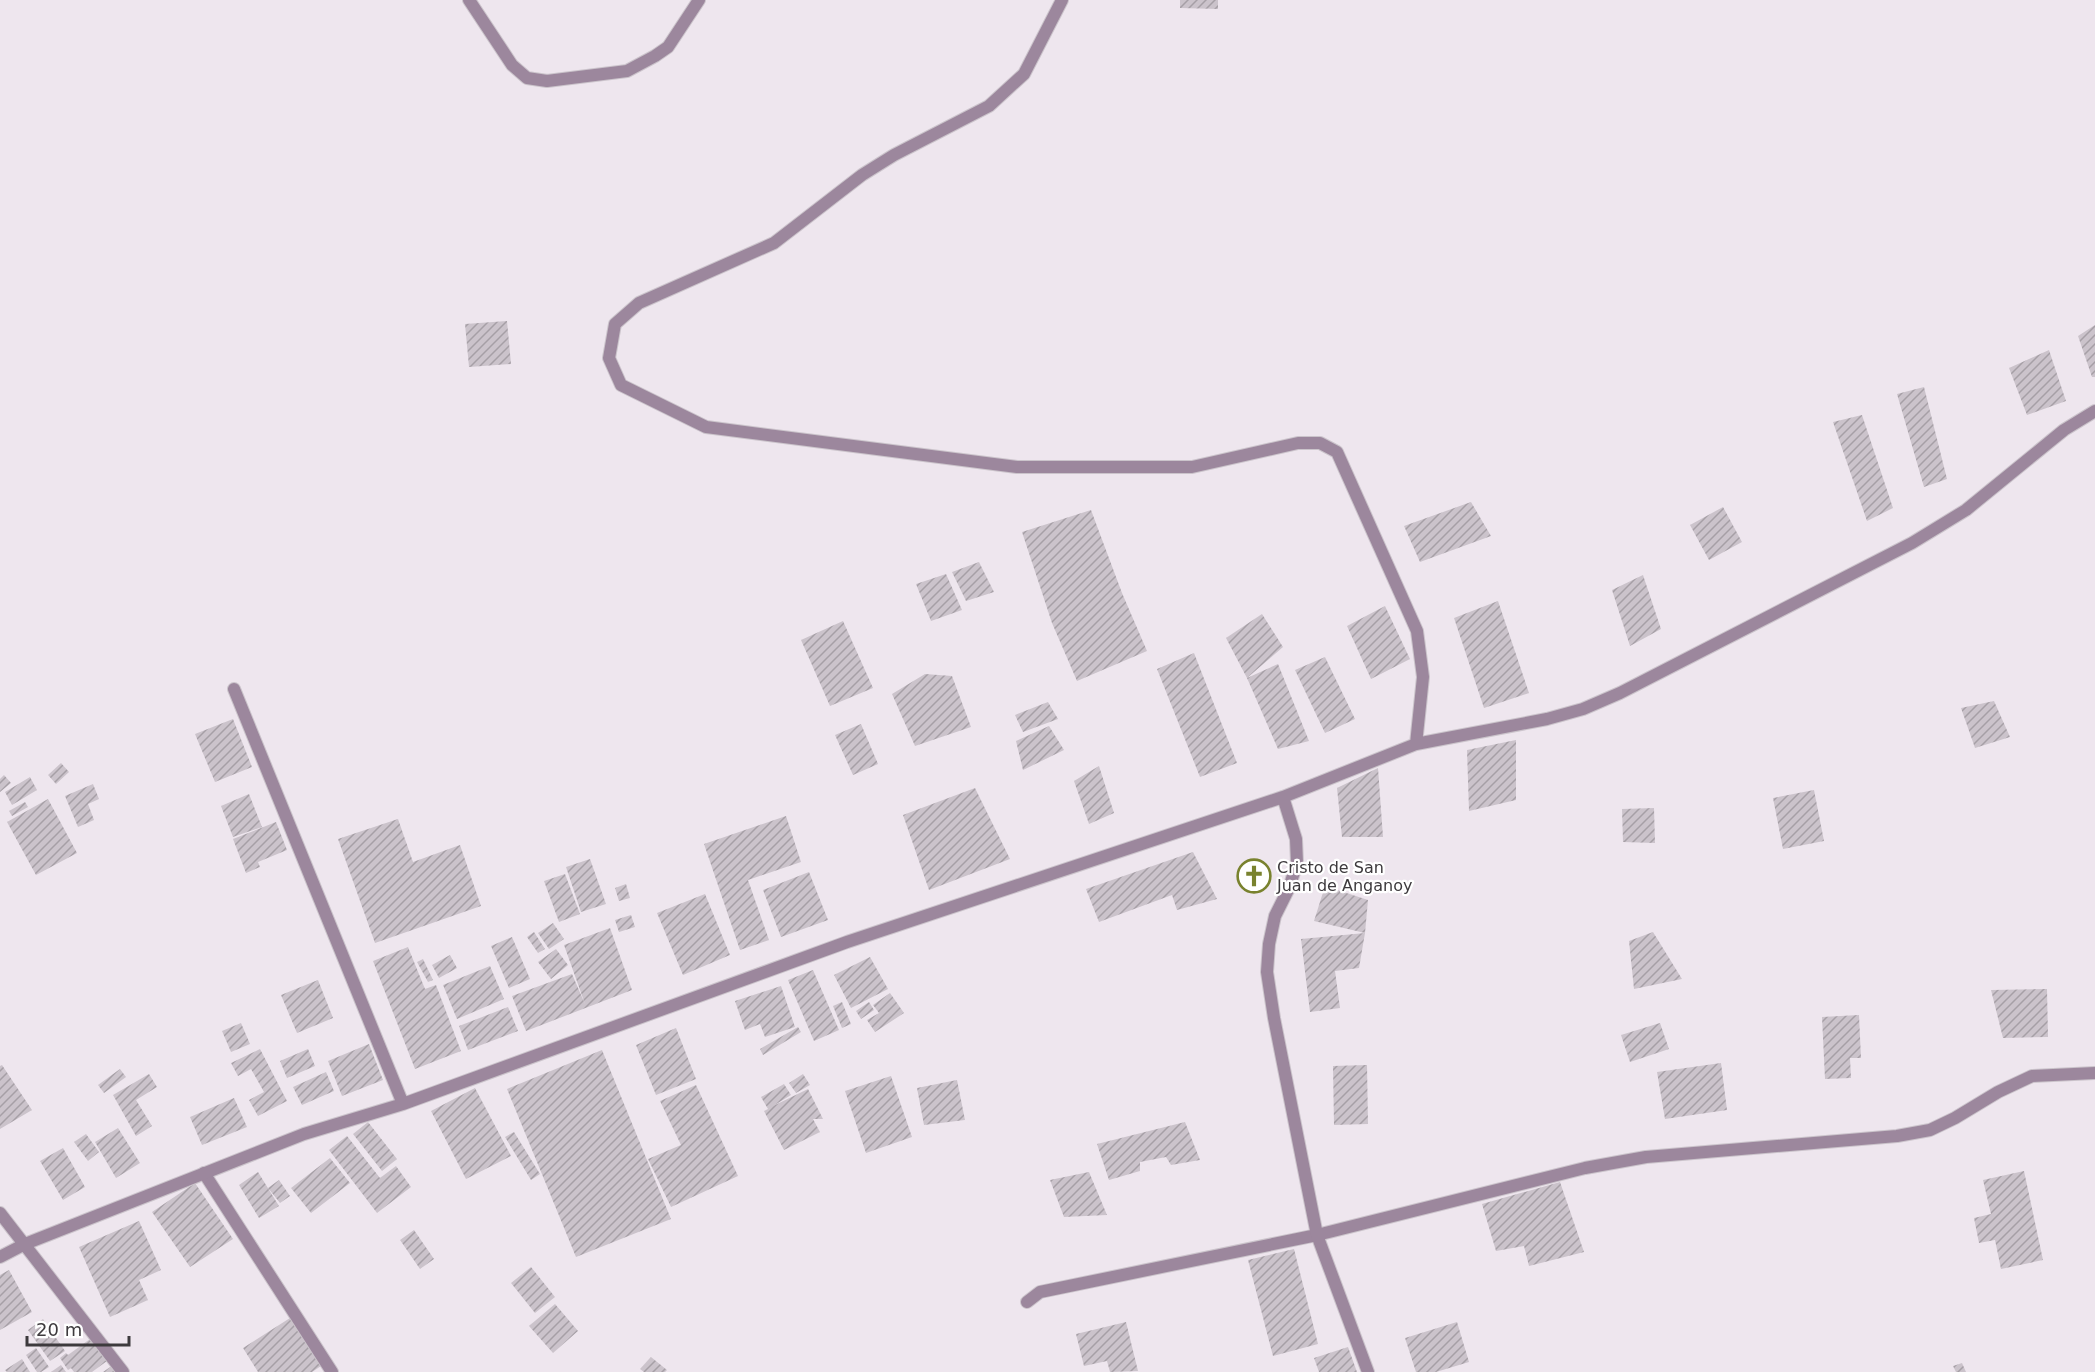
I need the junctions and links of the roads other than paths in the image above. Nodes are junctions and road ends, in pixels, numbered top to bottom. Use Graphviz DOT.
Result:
graph roads {
  1 [pos="469,0"];
  2 [pos="699,0"];
  3 [pos="1062,0"];
  4 [pos="2095,411"];
  5 [pos="234,689"];
  6 [pos="1416,744"];
  7 [pos="1283,797"];
  8 [pos="2095,1073"];
  9 [pos="403,1104"];
  10 [pos="204,1173"];
  11 [pos="0,1213"];
  12 [pos="1317,1235"];
  13 [pos="25,1244"];
  14 [pos="0,1257"];
  15 [pos="1027,1302"];
  16 [pos="123,1372"];
  17 [pos="332,1372"];
  18 [pos="1368,1372"];
  1 -- 2 [label="street"];
  3 -- 6 [label="street"];
  4 -- 6 [label="street"];
  5 -- 9 [label="street"];
  6 -- 7 [label="street"];
  7 -- 9 [label="street"];
  7 -- 12 [label="street"];
  8 -- 12 [label="street"];
  9 -- 10 [label="street"];
  10 -- 13 [label="street"];
  10 -- 17 [label="street"];
  11 -- 13 [label="street"];
  12 -- 15 [label="street"];
  12 -- 18 [label="street"];
  13 -- 14 [label="street"];
  13 -- 16 [label="street"];
}
